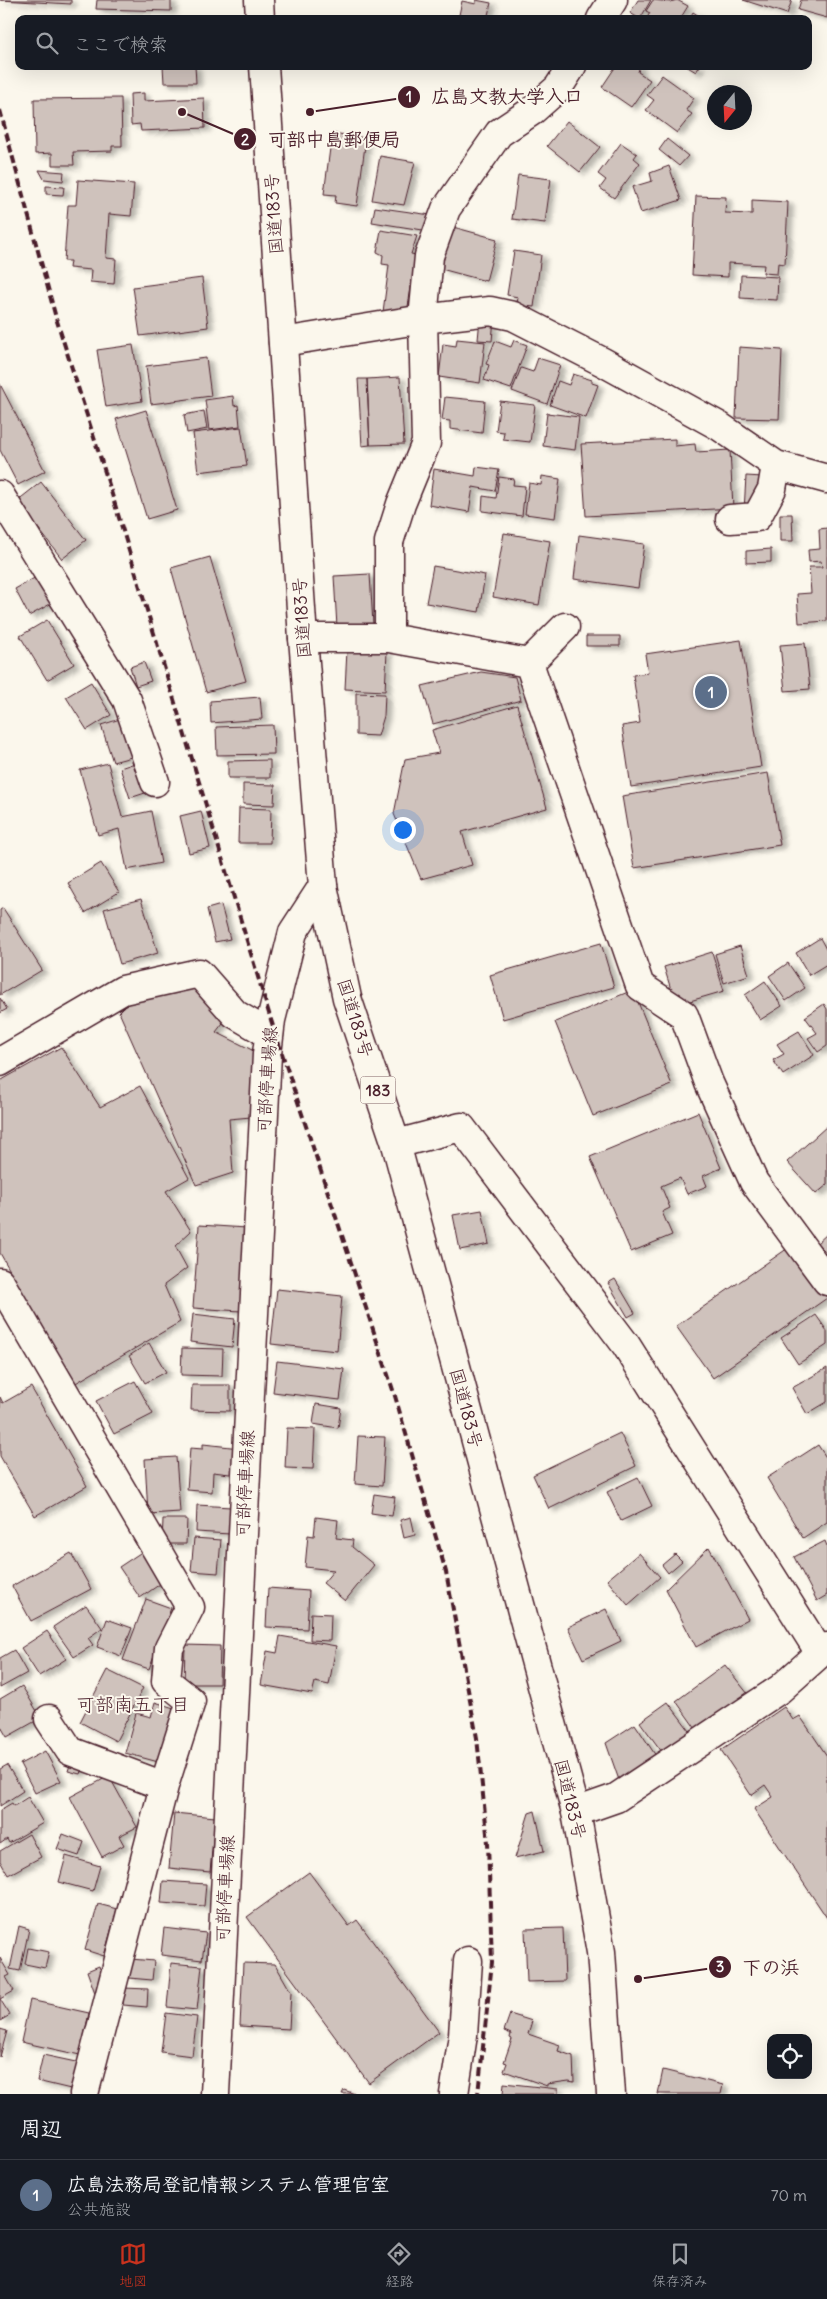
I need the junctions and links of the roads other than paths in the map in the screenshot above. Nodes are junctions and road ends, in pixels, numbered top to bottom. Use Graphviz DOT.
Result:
graph roads {
  1 [pos="259,0"];
  2 [pos="613,0"];
  3 [pos="260,15"];
  4 [pos="604,15"];
  5 [pos="264,70"];
  6 [pos="569,70"];
  7 [pos="423,320"];
  8 [pos="283,342"];
  9 [pos="776,465"];
  10 [pos="827,478"];
  11 [pos="0,495"];
  12 [pos="730,519"];
  13 [pos="565,627"];
  14 [pos="303,638"];
  15 [pos="389,638"];
  16 [pos="528,663"];
  17 [pos="155,782"];
  18 [pos="323,886"];
  19 [pos="269,1034"];
  20 [pos="0,1062"];
  21 [pos="396,1144"];
  22 [pos="827,1281"];
  23 [pos="0,1282"];
  24 [pos="824,1650"];
  25 [pos="49,1719"];
  26 [pos="164,1786"];
  27 [pos="576,1812"];
  28 [pos="468,1961"];
  29 [pos="84,2094"];
  30 [pos="215,2094"];
  31 [pos="454,2094"];
  32 [pos="611,2094"];
  1 -- 3 [label="main road"];
  2 -- 4 [label="main road"];
  5 -- 8 [label="main road, 国道183号 / 183"];
  6 -- 7 [label="main road"];
  7 -- 8 [label="main road"];
  7 -- 9 [label="main road"];
  7 -- 15 [label="main road"];
  8 -- 14 [label="main road, 国道183号 / 183"];
  9 -- 10 [label="main road"];
  9 -- 12 [label="main road"];
  11 -- 17 [label="main road"];
  13 -- 16 [label="main road"];
  14 -- 15 [label="main road"];
  14 -- 18 [label="main road, 国道183号 / 183"];
  15 -- 16 [label="main road"];
  16 -- 22 [label="main road"];
  18 -- 19 [label="main road, 可部停車場線"];
  18 -- 21 [label="main road, 国道183号 / 183"];
  19 -- 20 [label="main road"];
  19 -- 30 [label="main road, 可部停車場線"];
  21 -- 24 [label="main road"];
  21 -- 27 [label="main road, 国道183号 / 183"];
  23 -- 26 [label="main road"];
  24 -- 27 [label="main road"];
  25 -- 26 [label="main road"];
  26 -- 29 [label="main road"];
  27 -- 32 [label="main road, 国道183号 / 183"];
  28 -- 31 [label="main road"];
}
